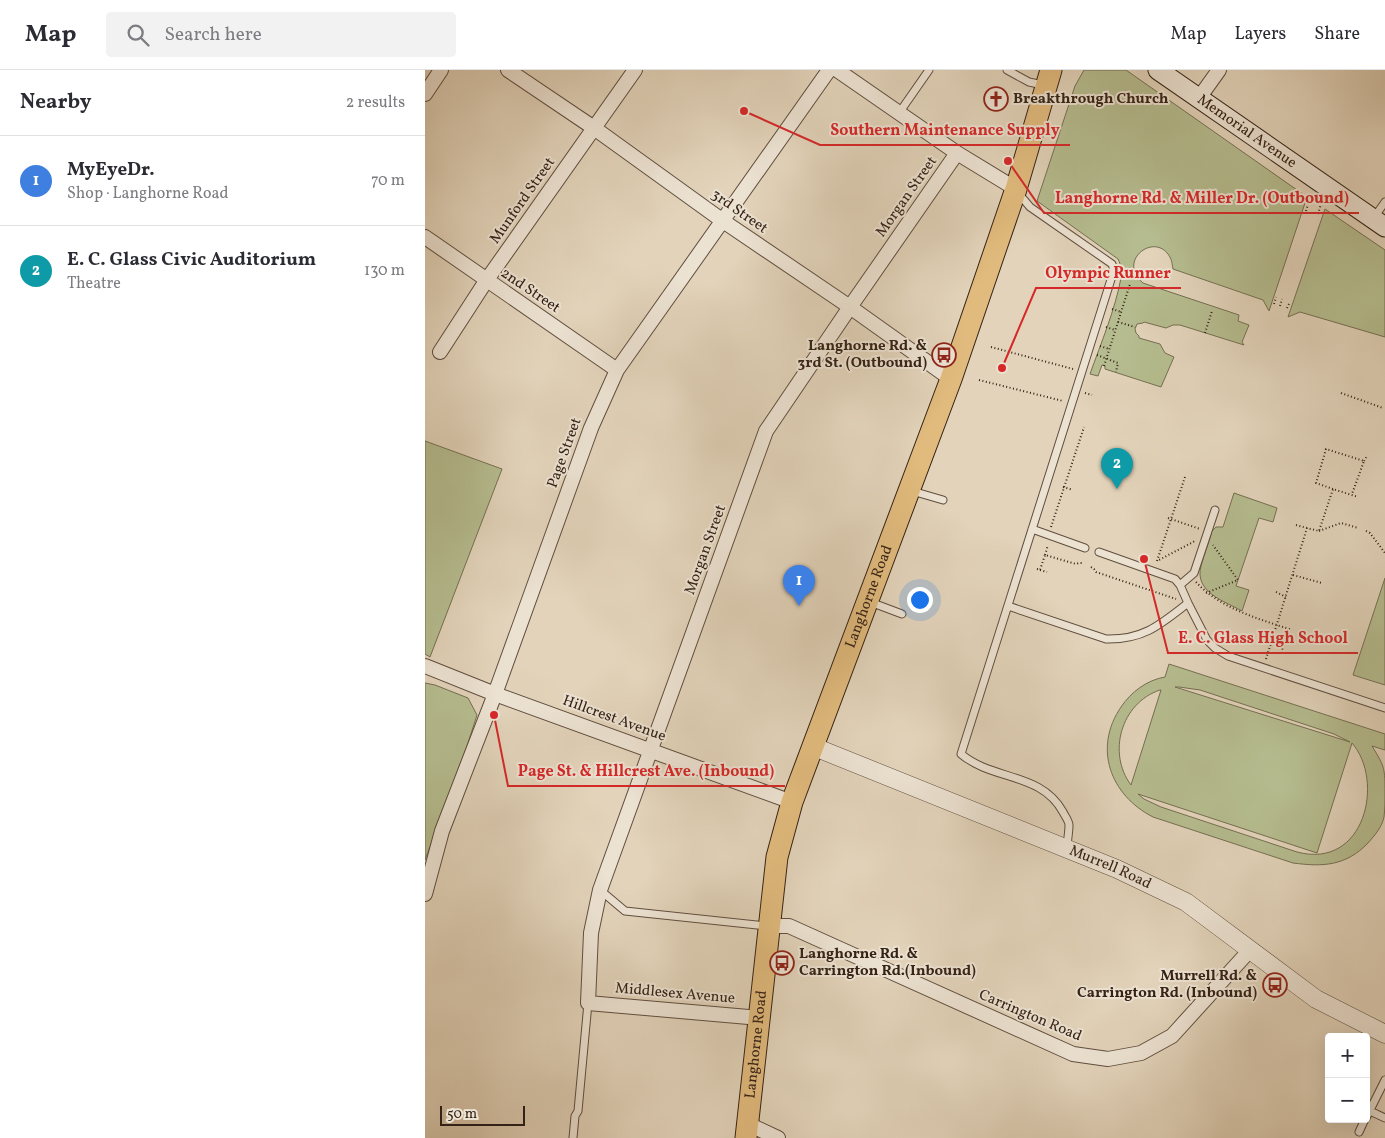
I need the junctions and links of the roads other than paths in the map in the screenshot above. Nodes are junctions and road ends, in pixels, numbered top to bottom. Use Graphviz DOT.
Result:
graph roads {
  1 [pos="441,70"];
  2 [pos="508,70"];
  3 [pos="635,70"];
  4 [pos="829,70"];
  5 [pos="837,70"];
  6 [pos="929,70"];
  7 [pos="1007,70"];
  8 [pos="1062,70"];
  9 [pos="1158,70"];
  10 [pos="1219,70"];
  11 [pos="1048,83"];
  12 [pos="425,94"];
  13 [pos="1199,98"];
  14 [pos="899,113"];
  15 [pos="594,128"];
  16 [pos="957,153"];
  17 [pos="1016,190"];
  18 [pos="1385,202"];
  19 [pos="723,221"];
  20 [pos="1379,223"];
  21 [pos="425,237"];
  22 [pos="487,281"];
  23 [pos="850,306"];
  24 [pos="440,352"];
  25 [pos="617,370"];
  26 [pos="951,379"];
  27 [pos="909,490"];
  28 [pos="943,500"];
  29 [pos="1215,510"];
  30 [pos="1032,529"];
  31 [pos="1085,548"];
  32 [pos="1099,552"];
  33 [pos="1180,585"];
  34 [pos="867,601"];
  35 [pos="1188,604"];
  36 [pos="1008,606"];
  37 [pos="902,614"];
  38 [pos="425,666"];
  39 [pos="495,694"];
  40 [pos="1385,708"];
  41 [pos="812,746"];
  42 [pos="651,750"];
  43 [pos="792,802"];
  44 [pos="1067,849"];
  45 [pos="600,890"];
  46 [pos="425,894"];
  47 [pos="770,926"];
  48 [pos="1251,950"];
  49 [pos="588,1003"];
  50 [pos="760,1018"];
  51 [pos="1385,1034"];
  52 [pos="1385,1080"];
  53 [pos="1370,1110"];
  54 [pos="1370,1116"];
  55 [pos="1385,1118"];
  56 [pos="1364,1123"];
  57 [pos="747,1131"];
  58 [pos="1359,1132"];
  59 [pos="573,1138"];
  60 [pos="778,1138"];
  1 -- 12 [label="street"];
  2 -- 15 [label="street, 3rd Street"];
  3 -- 15 [label="street, Munford Street"];
  4 -- 19 [label="street, Page Street"];
  5 -- 14 [label="street"];
  6 -- 14 [label="lane"];
  7 -- 11 [label="lane"];
  8 -- 11 [label="main road, Langhorne Road"];
  9 -- 13 [label="main road, Memorial Avenue"];
  10 -- 13 [label="street"];
  11 -- 17 [label="main road, Langhorne Road"];
  13 -- 20 [label="main road, Memorial Avenue"];
  14 -- 16 [label="street"];
  15 -- 19 [label="street, 3rd Street"];
  15 -- 22 [label="street, Munford Street"];
  16 -- 17 [label="street"];
  16 -- 23 [label="street, Morgan Street"];
  17 -- 26 [label="main road, Langhorne Road"];
  17 -- 30 [label="lane"];
  18 -- 20 [label="lane"];
  19 -- 23 [label="street, 3rd Street"];
  19 -- 25 [label="street, Page Street"];
  21 -- 22 [label="street, 2nd Street"];
  22 -- 24 [label="street, Munford Street"];
  22 -- 25 [label="street, 2nd Street"];
  23 -- 26 [label="street, 3rd Street"];
  23 -- 42 [label="street, Morgan Street"];
  25 -- 39 [label="street, Page Street"];
  26 -- 27 [label="main road, Langhorne Road"];
  27 -- 28 [label="lane"];
  27 -- 34 [label="main road, Langhorne Road"];
  29 -- 33 [label="lane"];
  30 -- 31 [label="lane"];
  30 -- 36 [label="lane"];
  32 -- 33 [label="lane"];
  33 -- 35 [label="lane"];
  34 -- 37 [label="lane"];
  34 -- 41 [label="main road, Langhorne Road"];
  35 -- 36 [label="lane"];
  35 -- 40 [label="lane"];
  36 -- 44 [label="lane"];
  38 -- 39 [label="street, Hillcrest Avenue"];
  39 -- 42 [label="street, Hillcrest Avenue"];
  39 -- 46 [label="street, Page Street"];
  41 -- 43 [label="main road, Langhorne Road"];
  41 -- 44 [label="street, Murrell Road"];
  42 -- 43 [label="street, Hillcrest Avenue"];
  42 -- 45 [label="street, Morgan Street"];
  43 -- 47 [label="main road, Langhorne Road"];
  44 -- 48 [label="street, Murrell Road"];
  45 -- 47 [label="lane"];
  45 -- 49 [label="street, Morgan Street"];
  47 -- 48 [label="street, Carrington Road"];
  47 -- 50 [label="main road, Langhorne Road"];
  48 -- 51 [label="street, Murrell Road"];
  49 -- 50 [label="street, Middlesex Avenue"];
  49 -- 59 [label="lane"];
  50 -- 57 [label="main road, Langhorne Road"];
  52 -- 53 [label="lane"];
  54 -- 55 [label="lane"];
  56 -- 58 [label="lane"];
  57 -- 60 [label="street"];
}
